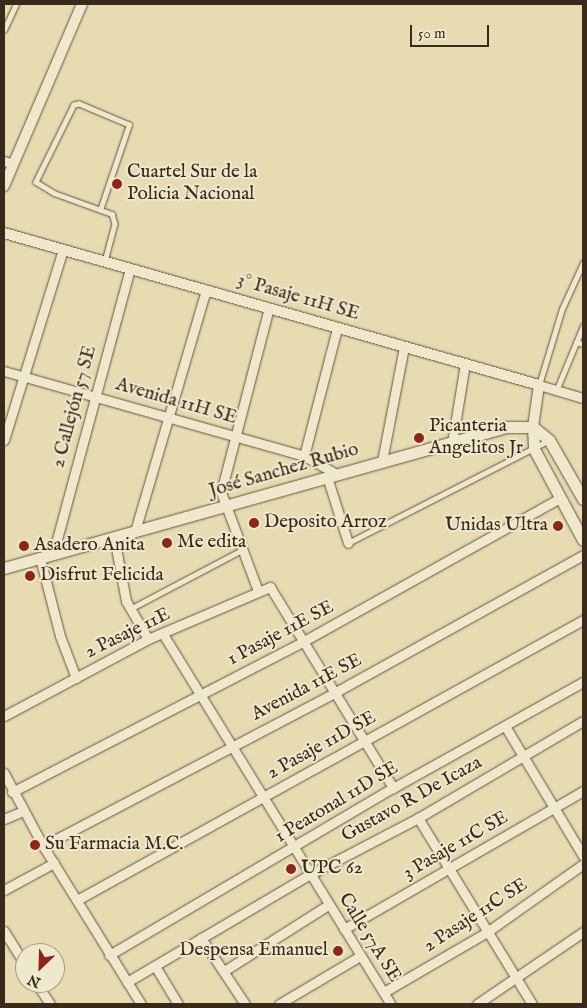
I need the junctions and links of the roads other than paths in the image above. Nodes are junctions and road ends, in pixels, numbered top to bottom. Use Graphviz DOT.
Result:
graph roads {
  1 [pos="16,4"];
  2 [pos="82,4"];
  3 [pos="4,30"];
  4 [pos="8,162"];
  5 [pos="4,186"];
  6 [pos="100,210"];
  7 [pos="4,233"];
  8 [pos="63,250"];
  9 [pos="105,261"];
  10 [pos="583,263"];
  11 [pos="130,269"];
  12 [pos="206,290"];
  13 [pos="269,308"];
  14 [pos="583,326"];
  15 [pos="337,328"];
  16 [pos="576,342"];
  17 [pos="583,344"];
  18 [pos="404,347"];
  19 [pos="465,364"];
  20 [pos="4,371"];
  21 [pos="22,376"];
  22 [pos="539,385"];
  23 [pos="556,391"];
  24 [pos="94,396"];
  25 [pos="583,398"];
  26 [pos="168,418"];
  27 [pos="533,427"];
  28 [pos="234,437"];
  29 [pos="4,440"];
  30 [pos="549,440"];
  31 [pos="452,442"];
  32 [pos="534,449"];
  33 [pos="304,456"];
  34 [pos="382,462"];
  35 [pos="332,475"];
  36 [pos="560,498"];
  37 [pos="583,499"];
  38 [pos="226,507"];
  39 [pos="135,531"];
  40 [pos="114,537"];
  41 [pos="583,540"];
  42 [pos="348,543"];
  43 [pos="242,550"];
  44 [pos="53,554"];
  45 [pos="583,555"];
  46 [pos="40,558"];
  47 [pos="4,568"];
  48 [pos="258,591"];
  49 [pos="129,610"];
  50 [pos="583,620"];
  51 [pos="163,634"];
  52 [pos="148,640"];
  53 [pos="304,641"];
  54 [pos="76,678"];
  55 [pos="583,682"];
  56 [pos="334,693"];
  57 [pos="200,695"];
  58 [pos="4,716"];
  59 [pos="583,721"];
  60 [pos="505,726"];
  61 [pos="364,741"];
  62 [pos="230,747"];
  63 [pos="524,756"];
  64 [pos="4,773"];
  65 [pos="392,788"];
  66 [pos="583,791"];
  67 [pos="12,792"];
  68 [pos="262,798"];
  69 [pos="556,808"];
  70 [pos="23,810"];
  71 [pos="418,818"];
  72 [pos="4,819"];
  73 [pos="43,846"];
  74 [pos="293,848"];
  75 [pos="583,856"];
  76 [pos="54,863"];
  77 [pos="583,864"];
  78 [pos="449,869"];
  79 [pos="309,875"];
  80 [pos="4,890"];
  81 [pos="77,900"];
  82 [pos="328,905"];
  83 [pos="344,929"];
  84 [pos="4,931"];
  85 [pos="487,932"];
  86 [pos="583,932"];
  87 [pos="202,938"];
  88 [pos="15,949"];
  89 [pos="109,954"];
  90 [pos="360,956"];
  91 [pos="155,966"];
  92 [pos="224,971"];
  93 [pos="516,979"];
  94 [pos="127,982"];
  95 [pos="384,992"];
  96 [pos="43,993"];
  97 [pos="50,1004"];
  98 [pos="141,1004"];
  99 [pos="178,1004"];
  100 [pos="245,1004"];
  101 [pos="279,1004"];
  102 [pos="391,1004"];
  103 [pos="477,1004"];
  104 [pos="532,1004"];
  1 -- 3 [label="lane"];
  2 -- 4 [label="street"];
  4 -- 5 [label="street"];
  6 -- 6 [label="lane"];
  6 -- 9 [label="lane"];
  7 -- 8 [label="street, 3° Pasaje 11H SE"];
  8 -- 9 [label="street, 3° Pasaje 11H SE"];
  8 -- 21 [label="street"];
  9 -- 11 [label="street, 3° Pasaje 11H SE"];
  10 -- 22 [label="lane"];
  11 -- 12 [label="street, 3° Pasaje 11H SE"];
  11 -- 24 [label="street, 2 Callejón 57 SE"];
  12 -- 13 [label="street, 3° Pasaje 11H SE"];
  12 -- 26 [label="street"];
  13 -- 15 [label="street, 3° Pasaje 11H SE"];
  13 -- 28 [label="street"];
  14 -- 16 [label="lane"];
  15 -- 18 [label="street, 3° Pasaje 11H SE"];
  15 -- 33 [label="street"];
  16 -- 17 [label="lane"];
  16 -- 23 [label="lane"];
  18 -- 19 [label="street, 3° Pasaje 11H SE"];
  18 -- 34 [label="street"];
  19 -- 22 [label="street, 3° Pasaje 11H SE"];
  19 -- 31 [label="street"];
  20 -- 21 [label="street, Avenida 11H SE"];
  21 -- 24 [label="street, Avenida 11H SE"];
  21 -- 29 [label="street"];
  22 -- 23 [label="street, 3° Pasaje 11H SE"];
  22 -- 27 [label="street"];
  23 -- 25 [label="street, 3° Pasaje 11H SE"];
  24 -- 26 [label="street, Avenida 11H SE"];
  24 -- 44 [label="street, 2 Callejón 57 SE"];
  26 -- 28 [label="street, Avenida 11H SE"];
  26 -- 39 [label="street"];
  27 -- 30 [label="main road"];
  27 -- 31 [label="main road, José Sanchez Rubio"];
  27 -- 32 [label="main road"];
  28 -- 33 [label="street, Avenida 11H SE"];
  28 -- 38 [label="street"];
  30 -- 32 [label="lane"];
  30 -- 37 [label="main road"];
  31 -- 34 [label="main road, José Sanchez Rubio"];
  32 -- 36 [label="main road"];
  32 -- 42 [label="lane"];
  33 -- 35 [label="street, Avenida 11H SE"];
  34 -- 35 [label="main road, José Sanchez Rubio"];
  35 -- 38 [label="main road, José Sanchez Rubio"];
  35 -- 42 [label="street"];
  36 -- 41 [label="main road"];
  36 -- 53 [label="street, 1 Pasaje 11E SE"];
  38 -- 39 [label="main road, José Sanchez Rubio"];
  38 -- 43 [label="street"];
  39 -- 40 [label="main road, José Sanchez Rubio"];
  40 -- 44 [label="main road, José Sanchez Rubio"];
  40 -- 49 [label="street"];
  43 -- 48 [label="street"];
  43 -- 49 [label="lane"];
  44 -- 46 [label="main road, José Sanchez Rubio"];
  45 -- 56 [label="street, Avenida 11E SE"];
  46 -- 47 [label="main road, José Sanchez Rubio"];
  46 -- 54 [label="street"];
  48 -- 51 [label="street, 2 Pasaje 11E"];
  48 -- 53 [label="street, 2 Pasaje 11E"];
  49 -- 52 [label="street"];
  50 -- 61 [label="street, 2 Pasaje 11D SE"];
  51 -- 52 [label="street, 2 Pasaje 11E"];
  51 -- 57 [label="street, Calle 57A SE"];
  52 -- 54 [label="street, 2 Pasaje 11E"];
  53 -- 56 [label="street"];
  53 -- 57 [label="street, 1 Pasaje 11E SE"];
  54 -- 58 [label="street, 2 Pasaje 11E"];
  55 -- 60 [label="street, 1 Peatonal 11D SE"];
  56 -- 61 [label="street"];
  56 -- 62 [label="street, Avenida 11E SE"];
  57 -- 62 [label="street, Calle 57A SE"];
  57 -- 67 [label="street, 1 Pasaje 11E SE"];
  59 -- 63 [label="street, Gustavo R De Icaza"];
  60 -- 63 [label="street"];
  60 -- 65 [label="street, 1 Peatonal 11D SE"];
  61 -- 65 [label="street"];
  61 -- 68 [label="street, 2 Pasaje 11D SE"];
  62 -- 68 [label="street, Calle 57A SE"];
  62 -- 73 [label="street, Avenida 11E SE"];
  63 -- 69 [label="street"];
  63 -- 71 [label="street, Gustavo R De Icaza"];
  64 -- 67 [label="street"];
  65 -- 74 [label="street, 1 Peatonal 11D SE"];
  66 -- 69 [label="street, 3 Pasaje 11C SE"];
  67 -- 70 [label="street"];
  68 -- 74 [label="street, Calle 57A SE"];
  68 -- 81 [label="street, 2 Pasaje 11D SE"];
  69 -- 75 [label="street"];
  69 -- 78 [label="street, 3 Pasaje 11C SE"];
  70 -- 72 [label="street"];
  70 -- 73 [label="street"];
  71 -- 78 [label="street"];
  71 -- 79 [label="street, Gustavo R De Icaza"];
  73 -- 76 [label="street"];
  74 -- 79 [label="street, Calle 57A SE"];
  74 -- 89 [label="street, 1 Peatonal 11D SE"];
  76 -- 80 [label="street"];
  76 -- 81 [label="street"];
  77 -- 85 [label="street, 2 Pasaje 11C SE"];
  78 -- 83 [label="street, 3 Pasaje 11C SE"];
  78 -- 85 [label="street"];
  79 -- 82 [label="street, Calle 57A SE"];
  79 -- 87 [label="street, Gustavo R De Icaza"];
  81 -- 89 [label="street"];
  82 -- 83 [label="street, Calle 57A SE"];
  82 -- 92 [label="street"];
  83 -- 90 [label="street, Calle 57A SE"];
  84 -- 88 [label="street"];
  85 -- 93 [label="street"];
  85 -- 95 [label="street, 2 Pasaje 11C SE"];
  86 -- 93 [label="street"];
  87 -- 91 [label="street, Gustavo R De Icaza"];
  87 -- 92 [label="street"];
  89 -- 94 [label="street"];
  90 -- 95 [label="street, Calle 57A SE"];
  90 -- 101 [label="street"];
  91 -- 94 [label="street, Gustavo R De Icaza"];
  91 -- 99 [label="street"];
  92 -- 100 [label="street"];
  93 -- 103 [label="street"];
  93 -- 104 [label="street"];
  94 -- 98 [label="street"];
  95 -- 102 [label="street, Calle 57A SE"];
  96 -- 97 [label="street"];
}
